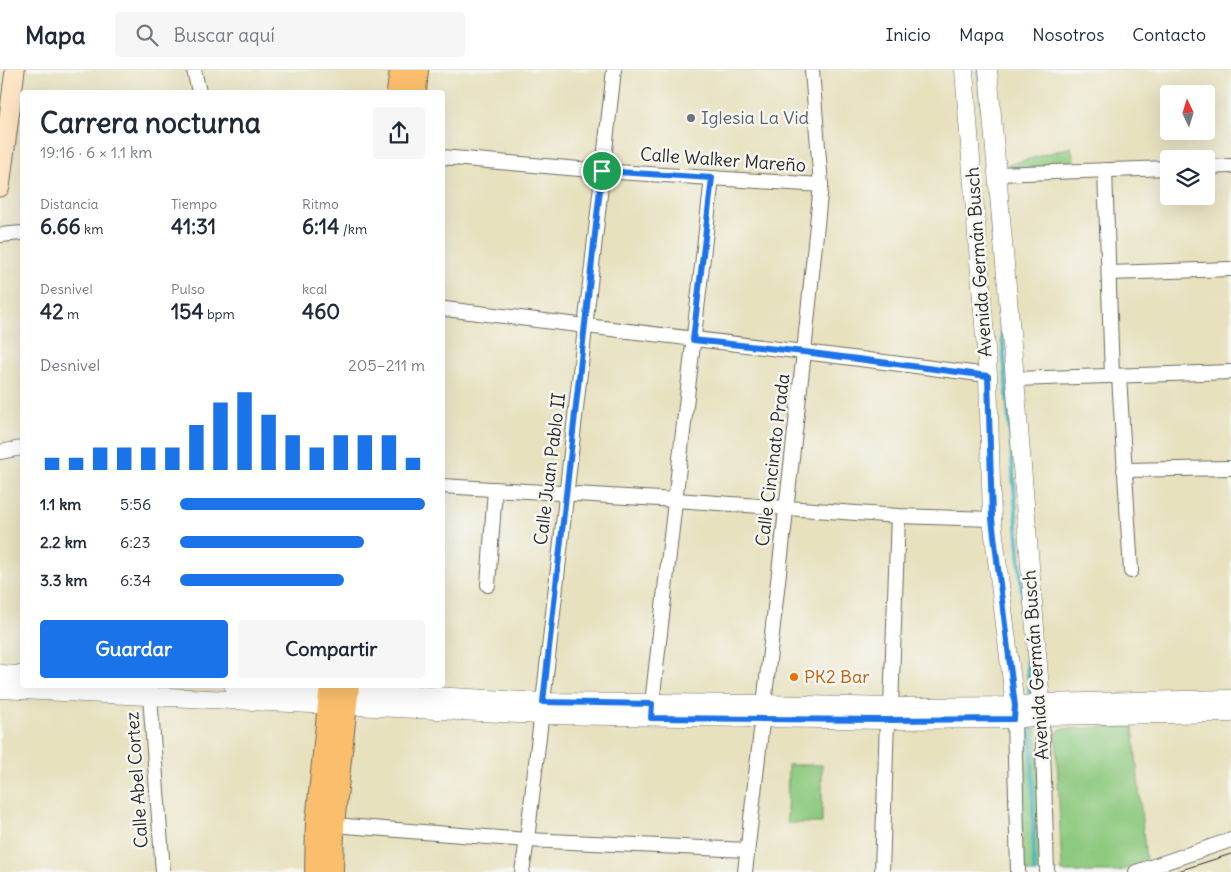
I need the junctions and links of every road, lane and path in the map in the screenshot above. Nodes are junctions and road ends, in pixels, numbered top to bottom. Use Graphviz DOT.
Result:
graph roads {
  1 [pos="15,70"];
  2 [pos="194,70"];
  3 [pos="401,70"];
  4 [pos="418,70"];
  5 [pos="614,70"];
  6 [pos="812,70"];
  7 [pos="964,70"];
  8 [pos="988,70"];
  9 [pos="199,90"];
  10 [pos="398,90"];
  11 [pos="415,90"];
  12 [pos="445,157"];
  13 [pos="1231,166"];
  14 [pos="1215,167"];
  15 [pos="1160,168"];
  16 [pos="1105,170"];
  17 [pos="602,171"];
  18 [pos="997,174"];
  19 [pos="712,178"];
  20 [pos="821,185"];
  21 [pos="0,186"];
  22 [pos="20,233"];
  23 [pos="0,236"];
  24 [pos="1231,269"];
  25 [pos="1109,273"];
  26 [pos="445,310"];
  27 [pos="585,326"];
  28 [pos="693,340"];
  29 [pos="804,352"];
  30 [pos="1231,372"];
  31 [pos="988,376"];
  32 [pos="1115,376"];
  33 [pos="1015,379"];
  34 [pos="20,448"];
  35 [pos="0,452"];
  36 [pos="1231,468"];
  37 [pos="1124,470"];
  38 [pos="445,486"];
  39 [pos="495,489"];
  40 [pos="566,493"];
  41 [pos="676,500"];
  42 [pos="786,508"];
  43 [pos="898,516"];
  44 [pos="992,519"];
  45 [pos="1131,571"];
  46 [pos="488,585"];
  47 [pos="0,674"];
  48 [pos="20,675"];
  49 [pos="268,688"];
  50 [pos="0,689"];
  51 [pos="151,690"];
  52 [pos="339,694"];
  53 [pos="1231,699"];
  54 [pos="542,709"];
  55 [pos="1041,710"];
  56 [pos="652,711"];
  57 [pos="762,711"];
  58 [pos="1014,712"];
  59 [pos="1231,713"];
  60 [pos="889,714"];
  61 [pos="333,825"];
  62 [pos="526,840"];
  63 [pos="1231,840"];
  64 [pos="747,850"];
  65 [pos="163,872"];
  66 [pos="316,872"];
  67 [pos="332,872"];
  68 [pos="522,872"];
  69 [pos="745,872"];
  70 [pos="882,872"];
  71 [pos="1018,872"];
  72 [pos="1047,872"];
  73 [pos="1136,872"];
  1 -- 21 [label="main road"];
  2 -- 9 [label="street"];
  3 -- 10 [label="highway"];
  4 -- 11 [label="highway"];
  5 -- 17 [label="street, Calle Juan Pablo II"];
  6 -- 20 [label="street, Calle Cincinato Prada"];
  7 -- 31 [label="street, Avenida Germán Busch"];
  8 -- 18 [label="street, Avenida Germán Busch"];
  12 -- 17 [label="street, Calle Walker Mareño"];
  13 -- 14 [label="street"];
  15 -- 16 [label="street"];
  16 -- 18 [label="street"];
  16 -- 25 [label="street"];
  17 -- 19 [label="street, Calle Walker Mareño"];
  17 -- 27 [label="street, Calle Juan Pablo II"];
  18 -- 33 [label="street, Avenida Germán Busch"];
  19 -- 20 [label="street, Calle Walker Mareño"];
  19 -- 28 [label="street"];
  20 -- 29 [label="street, Calle Cincinato Prada"];
  22 -- 23 [label="street"];
  24 -- 25 [label="street"];
  25 -- 32 [label="street"];
  26 -- 27 [label="street"];
  27 -- 28 [label="street"];
  27 -- 40 [label="street, Calle Juan Pablo II"];
  28 -- 29 [label="street"];
  28 -- 41 [label="street"];
  29 -- 31 [label="street"];
  29 -- 42 [label="street, Calle Cincinato Prada"];
  30 -- 32 [label="street"];
  31 -- 44 [label="street, Avenida Germán Busch"];
  32 -- 33 [label="street"];
  32 -- 37 [label="street"];
  33 -- 55 [label="street, Avenida Germán Busch"];
  34 -- 35 [label="street"];
  36 -- 37 [label="street"];
  37 -- 45 [label="street"];
  38 -- 39 [label="street"];
  39 -- 40 [label="street"];
  39 -- 46 [label="street"];
  40 -- 41 [label="street"];
  40 -- 54 [label="street, Calle Juan Pablo II"];
  41 -- 42 [label="street"];
  41 -- 56 [label="street"];
  42 -- 43 [label="street"];
  42 -- 57 [label="street, Calle Cincinato Prada"];
  43 -- 44 [label="street"];
  43 -- 60 [label="street"];
  44 -- 58 [label="street, Avenida Germán Busch"];
  47 -- 48 [label="street"];
  49 -- 52 [label="street"];
  50 -- 51 [label="street"];
  51 -- 52 [label="street"];
  51 -- 65 [label="street, Calle Abel Cortez"];
  52 -- 54 [label="street"];
  52 -- 61 [label="highway"];
  52 -- 66 [label="highway"];
  53 -- 55 [label="street"];
  54 -- 56 [label="street"];
  54 -- 62 [label="street, Calle Juan Pablo II"];
  55 -- 58 [label="street"];
  55 -- 59 [label="street"];
  55 -- 72 [label="street, Avenida Germán Busch"];
  56 -- 57 [label="street"];
  57 -- 60 [label="street"];
  57 -- 64 [label="street, Calle Cincinato Prada"];
  58 -- 60 [label="street"];
  58 -- 71 [label="street, Avenida Germán Busch"];
  60 -- 70 [label="street"];
  61 -- 62 [label="street"];
  61 -- 67 [label="highway"];
  62 -- 64 [label="street"];
  62 -- 68 [label="street, Calle Juan Pablo II"];
  63 -- 73 [label="street"];
  64 -- 69 [label="street, Calle Cincinato Prada"];
}
